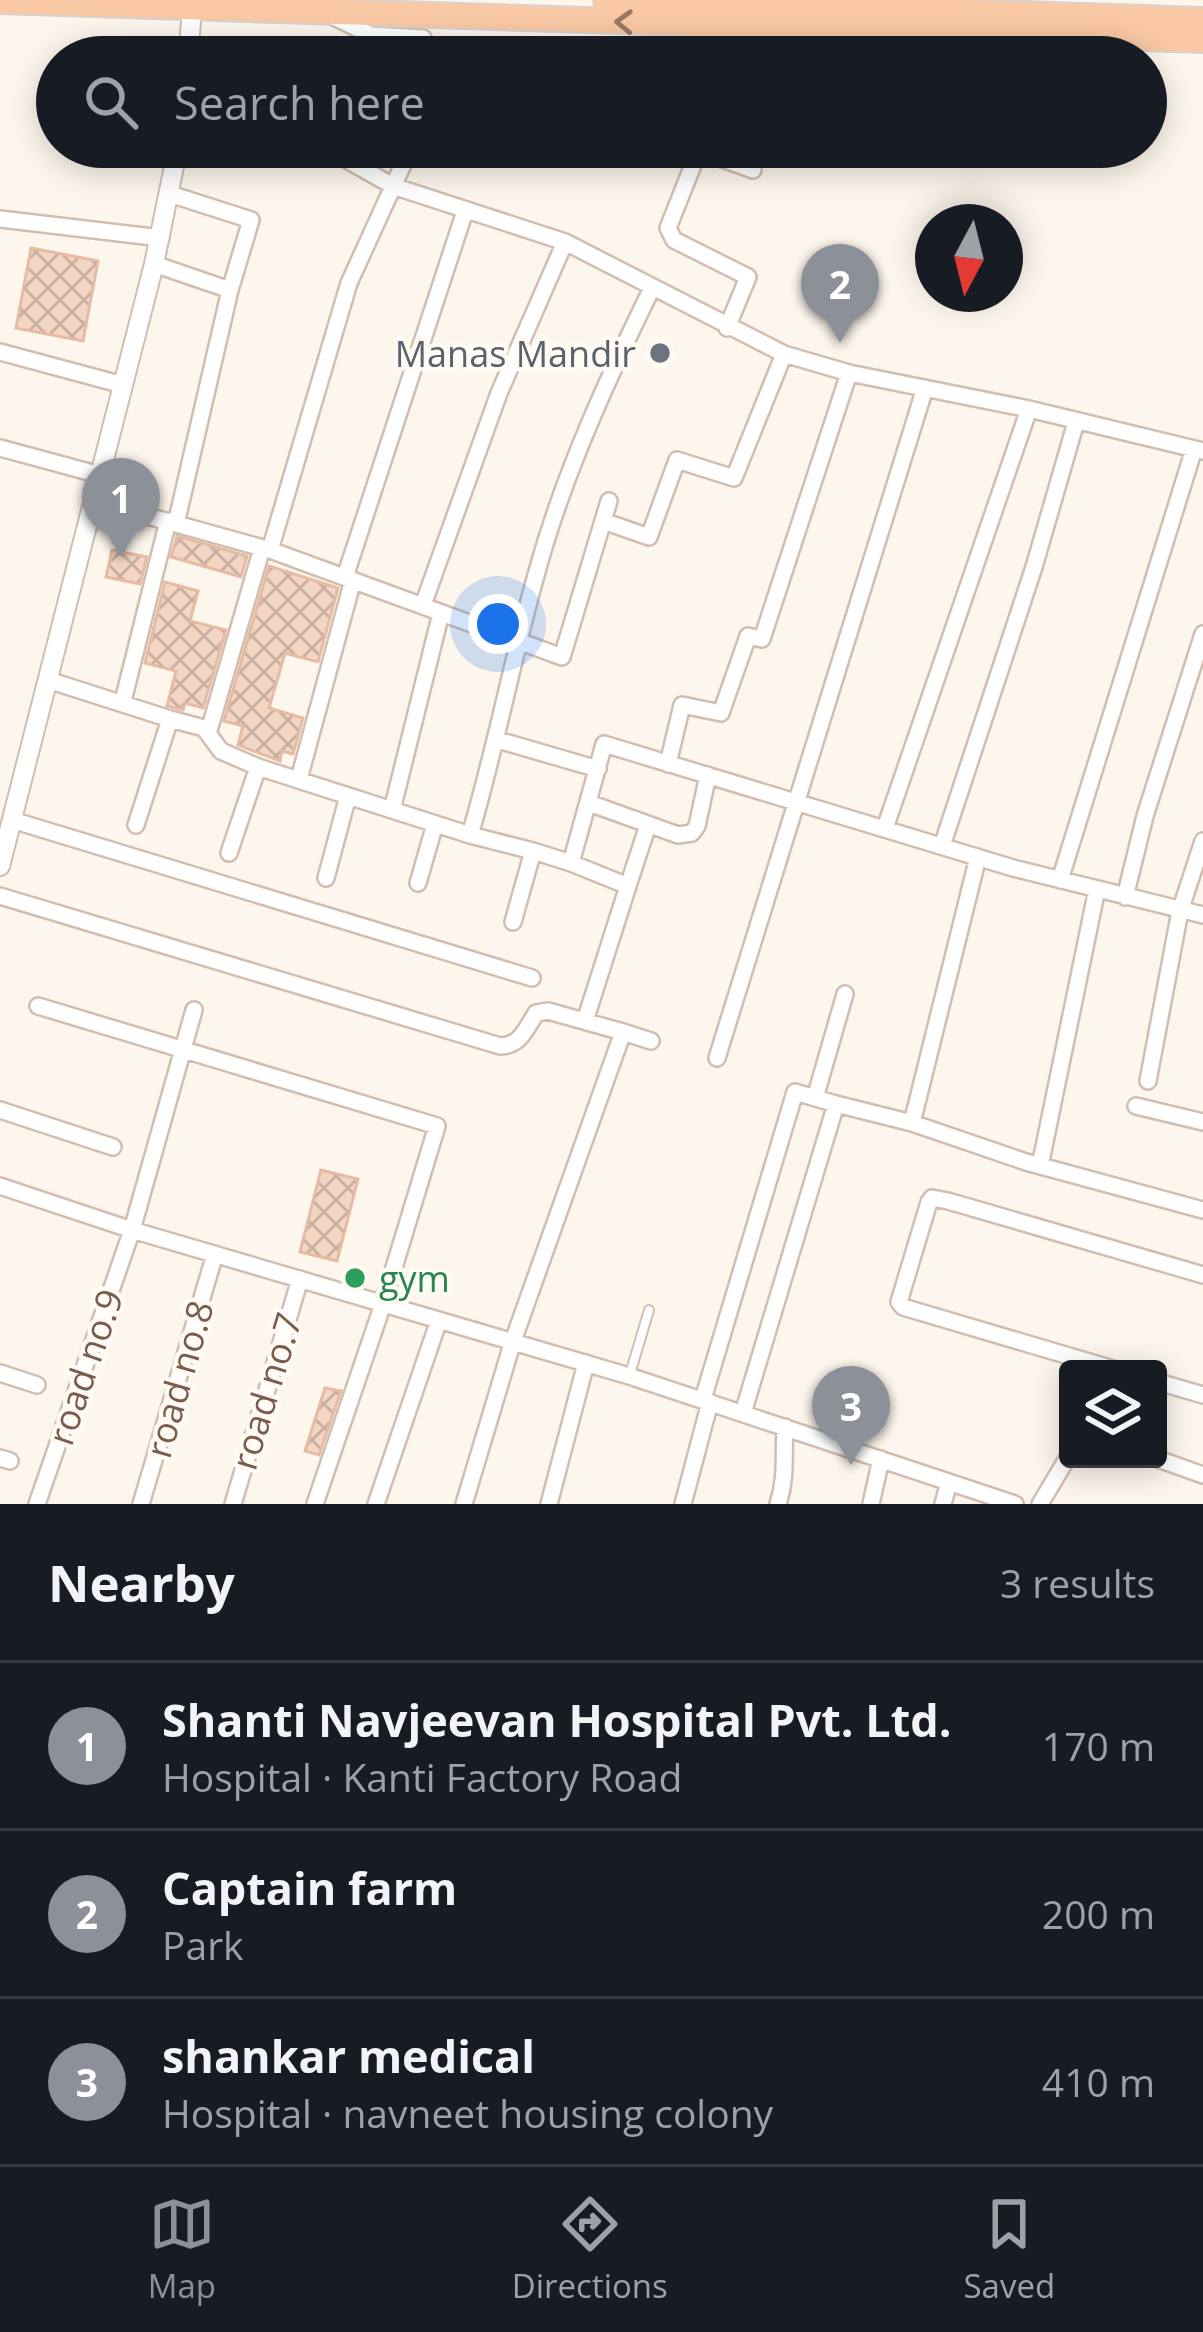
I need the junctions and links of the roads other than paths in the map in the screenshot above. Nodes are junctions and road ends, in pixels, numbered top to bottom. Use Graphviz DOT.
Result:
graph roads {
  1 [pos="606,0"];
  2 [pos="0,1"];
  3 [pos="191,10"];
  4 [pos="1203,20"];
  5 [pos="423,27"];
  6 [pos="189,36"];
  7 [pos="424,36"];
  8 [pos="963,36"];
  9 [pos="1167,39"];
  10 [pos="1203,40"];
  11 [pos="174,168"];
  12 [pos="361,168"];
  13 [pos="401,168"];
  14 [pos="692,168"];
  15 [pos="748,168"];
  16 [pos="753,170"];
  17 [pos="393,186"];
  18 [pos="170,194"];
  19 [pos="466,211"];
  20 [pos="0,219"];
  21 [pos="160,238"];
  22 [pos="565,242"];
  23 [pos="154,263"];
  24 [pos="652,288"];
  25 [pos="230,290"];
  26 [pos="727,328"];
  27 [pos="0,352"];
  28 [pos="784,354"];
  29 [pos="849,373"];
  30 [pos="123,385"];
  31 [pos="925,388"];
  32 [pos="1029,409"];
  33 [pos="1076,422"];
  34 [pos="0,448"];
  35 [pos="1198,450"];
  36 [pos="100,476"];
  37 [pos="94,500"];
  38 [pos="609,501"];
  39 [pos="603,521"];
  40 [pos="172,522"];
  41 [pos="266,549"];
  42 [pos="349,579"];
  43 [pos="423,605"];
  44 [pos="441,613"];
  45 [pos="1203,634"];
  46 [pos="519,642"];
  47 [pos="49,680"];
  48 [pos="123,701"];
  49 [pos="170,719"];
  50 [pos="208,734"];
  51 [pos="498,740"];
  52 [pos="668,764"];
  53 [pos="258,766"];
  54 [pos="598,769"];
  55 [pos="708,775"];
  56 [pos="299,779"];
  57 [pos="348,796"];
  58 [pos="794,801"];
  59 [pos="589,803"];
  60 [pos="392,810"];
  61 [pos="435,824"];
  62 [pos="136,825"];
  63 [pos="648,825"];
  64 [pos="885,829"];
  65 [pos="6,830"];
  66 [pos="470,835"];
  67 [pos="1203,841"];
  68 [pos="942,846"];
  69 [pos="533,850"];
  70 [pos="229,854"];
  71 [pos="978,857"];
  72 [pos="571,863"];
  73 [pos="0,866"];
  74 [pos="326,878"];
  75 [pos="1060,880"];
  76 [pos="418,883"];
  77 [pos="628,886"];
  78 [pos="1096,890"];
  79 [pos="0,896"];
  80 [pos="1125,897"];
  81 [pos="1180,911"];
  82 [pos="1203,915"];
  83 [pos="513,922"];
  84 [pos="532,978"];
  85 [pos="844,994"];
  86 [pos="38,1006"];
  87 [pos="194,1010"];
  88 [pos="585,1021"];
  89 [pos="623,1032"];
  90 [pos="651,1041"];
  91 [pos="184,1052"];
  92 [pos="717,1058"];
  93 [pos="1148,1081"];
  94 [pos="815,1098"];
  95 [pos="836,1104"];
  96 [pos="1136,1106"];
  97 [pos="0,1110"];
  98 [pos="1203,1122"];
  99 [pos="912,1123"];
  100 [pos="113,1147"];
  101 [pos="1040,1166"];
  102 [pos="0,1186"];
  103 [pos="1203,1210"];
  104 [pos="132,1230"];
  105 [pos="215,1254"];
  106 [pos="1203,1275"];
  107 [pos="299,1279"];
  108 [pos="383,1304"];
  109 [pos="650,1310"];
  110 [pos="439,1320"];
  111 [pos="513,1341"];
  112 [pos="1083,1360"];
  113 [pos="586,1363"];
  114 [pos="0,1373"];
  115 [pos="629,1376"];
  116 [pos="37,1385"];
  117 [pos="1167,1385"];
  118 [pos="1203,1395"];
  119 [pos="706,1401"];
  120 [pos="743,1413"];
  121 [pos="785,1427"];
  122 [pos="881,1459"];
  123 [pos="1167,1462"];
  124 [pos="1061,1468"];
  125 [pos="1203,1475"];
  126 [pos="949,1482"];
  127 [pos="37,1504"];
  128 [pos="141,1504"];
  129 [pos="233,1504"];
  130 [pos="315,1504"];
  131 [pos="376,1504"];
  132 [pos="464,1504"];
  133 [pos="549,1504"];
  134 [pos="683,1504"];
  135 [pos="778,1504"];
  136 [pos="871,1504"];
  137 [pos="943,1504"];
  138 [pos="1015,1504"];
  139 [pos="1040,1504"];
  1 -- 4 [label="highway"];
  2 -- 3 [label="highway"];
  3 -- 5 [label="highway"];
  3 -- 6 [label="street"];
  5 -- 7 [label="street"];
  8 -- 5 [label="highway, one-way"];
  10 -- 9 [label="highway, one-way"];
  11 -- 18 [label="street"];
  12 -- 17 [label="street"];
  13 -- 17 [label="street"];
  14 -- 26 [label="street"];
  15 -- 16 [label="street"];
  17 -- 19 [label="street"];
  17 -- 41 [label="street"];
  18 -- 21 [label="street"];
  18 -- 25 [label="street"];
  19 -- 22 [label="street"];
  19 -- 42 [label="street"];
  20 -- 21 [label="street"];
  21 -- 23 [label="street"];
  22 -- 24 [label="street"];
  22 -- 43 [label="street"];
  23 -- 25 [label="street"];
  23 -- 30 [label="street"];
  24 -- 26 [label="street"];
  24 -- 46 [label="street"];
  25 -- 40 [label="street"];
  26 -- 28 [label="street"];
  27 -- 30 [label="street"];
  28 -- 29 [label="street"];
  28 -- 39 [label="street"];
  29 -- 31 [label="street"];
  29 -- 52 [label="street"];
  30 -- 36 [label="street"];
  31 -- 32 [label="street"];
  31 -- 58 [label="street"];
  32 -- 33 [label="street"];
  32 -- 64 [label="street"];
  33 -- 35 [label="street"];
  33 -- 68 [label="street"];
  34 -- 36 [label="street"];
  35 -- 75 [label="street"];
  36 -- 37 [label="street"];
  37 -- 40 [label="street"];
  37 -- 47 [label="street"];
  38 -- 39 [label="street"];
  39 -- 46 [label="street"];
  40 -- 41 [label="street"];
  40 -- 48 [label="street"];
  41 -- 42 [label="street"];
  41 -- 50 [label="street"];
  42 -- 43 [label="street"];
  42 -- 56 [label="street"];
  43 -- 44 [label="street"];
  44 -- 46 [label="street"];
  44 -- 60 [label="street"];
  45 -- 80 [label="street"];
  46 -- 51 [label="street"];
  47 -- 48 [label="street"];
  47 -- 65 [label="street"];
  48 -- 49 [label="street"];
  49 -- 50 [label="street"];
  49 -- 62 [label="street"];
  50 -- 53 [label="street"];
  51 -- 54 [label="street"];
  51 -- 66 [label="street"];
  52 -- 54 [label="street"];
  52 -- 55 [label="street"];
  53 -- 56 [label="street"];
  53 -- 70 [label="street"];
  54 -- 59 [label="street"];
  55 -- 58 [label="street"];
  55 -- 63 [label="street"];
  56 -- 57 [label="street"];
  57 -- 60 [label="street"];
  57 -- 74 [label="street"];
  58 -- 64 [label="street"];
  58 -- 92 [label="street"];
  59 -- 63 [label="street"];
  59 -- 72 [label="street"];
  60 -- 61 [label="street"];
  61 -- 66 [label="street"];
  61 -- 76 [label="street"];
  63 -- 77 [label="street"];
  64 -- 68 [label="street"];
  65 -- 73 [label="street"];
  65 -- 84 [label="street"];
  66 -- 69 [label="street"];
  67 -- 81 [label="street"];
  68 -- 71 [label="street"];
  69 -- 72 [label="street"];
  69 -- 83 [label="street"];
  71 -- 75 [label="street"];
  71 -- 99 [label="street"];
  72 -- 77 [label="street"];
  75 -- 78 [label="street"];
  77 -- 88 [label="street"];
  78 -- 80 [label="street"];
  78 -- 101 [label="street"];
  79 -- 88 [label="street"];
  80 -- 81 [label="street"];
  81 -- 82 [label="street"];
  81 -- 93 [label="street"];
  85 -- 94 [label="street"];
  86 -- 91 [label="street"];
  87 -- 91 [label="street, road no.9"];
  88 -- 89 [label="street"];
  89 -- 90 [label="street"];
  89 -- 111 [label="street"];
  91 -- 104 [label="street, road no.9"];
  91 -- 108 [label="street"];
  94 -- 95 [label="street"];
  94 -- 119 [label="street"];
  95 -- 99 [label="street"];
  95 -- 120 [label="street"];
  96 -- 98 [label="street"];
  97 -- 100 [label="street"];
  99 -- 101 [label="street"];
  101 -- 103 [label="street"];
  102 -- 104 [label="street"];
  104 -- 105 [label="street"];
  104 -- 127 [label="street, road no.9"];
  105 -- 107 [label="street"];
  105 -- 128 [label="street, road no.8"];
  106 -- 112 [label="street"];
  107 -- 108 [label="street"];
  107 -- 129 [label="street, road no.7"];
  108 -- 110 [label="street"];
  108 -- 130 [label="street"];
  109 -- 115 [label="lane"];
  110 -- 111 [label="street"];
  110 -- 131 [label="street"];
  111 -- 113 [label="street"];
  111 -- 132 [label="street"];
  113 -- 115 [label="street"];
  113 -- 133 [label="street"];
  114 -- 116 [label="street"];
  115 -- 119 [label="street"];
  117 -- 118 [label="street"];
  119 -- 120 [label="street"];
  119 -- 134 [label="street"];
  120 -- 121 [label="street"];
  121 -- 122 [label="street"];
  121 -- 135 [label="street"];
  122 -- 126 [label="street"];
  122 -- 136 [label="street"];
  123 -- 125 [label="street"];
  124 -- 139 [label="street"];
  126 -- 137 [label="street"];
  126 -- 138 [label="street"];
}
